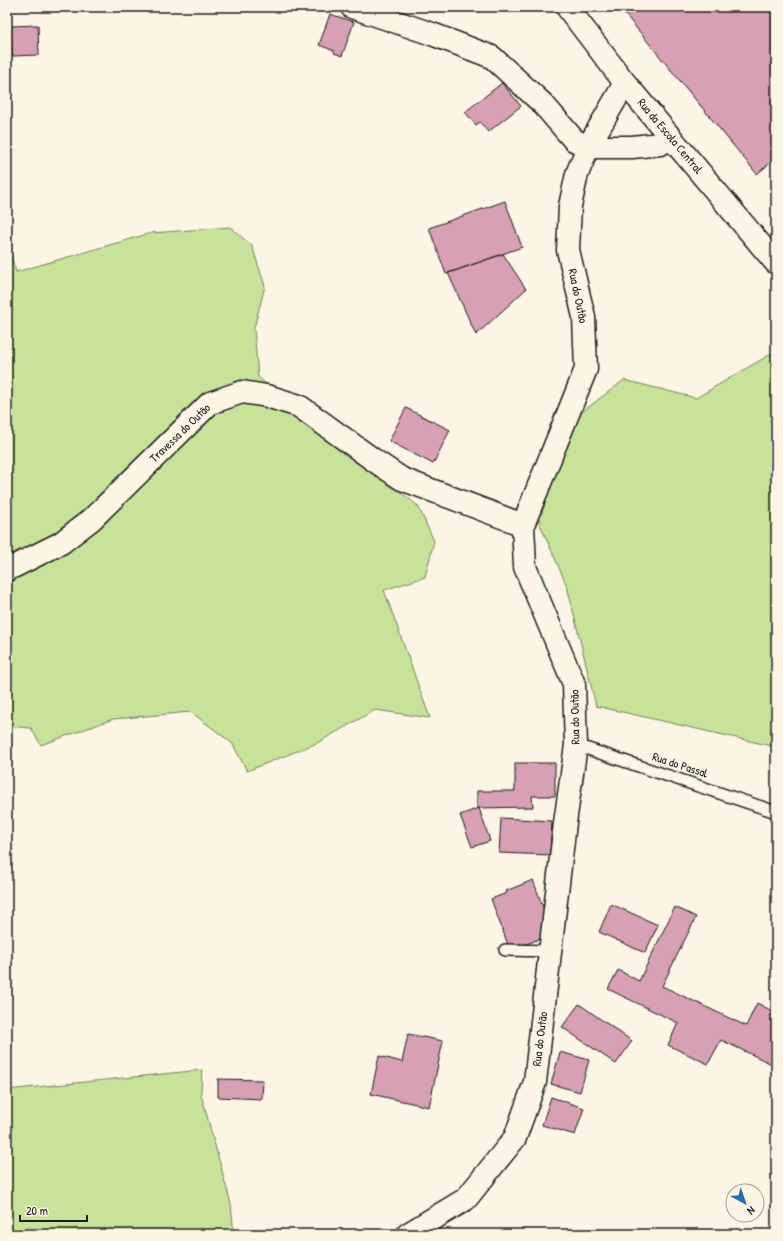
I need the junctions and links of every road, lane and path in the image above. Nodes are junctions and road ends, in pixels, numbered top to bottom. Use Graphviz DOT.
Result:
graph roads {
  1 [pos="352,7"];
  2 [pos="567,7"];
  3 [pos="625,83"];
  4 [pos="671,138"];
  5 [pos="588,147"];
  6 [pos="776,263"];
  7 [pos="523,525"];
  8 [pos="7,570"];
  9 [pos="576,745"];
  10 [pos="776,812"];
  11 [pos="505,950"];
  12 [pos="551,951"];
  13 [pos="408,1234"];
  1 -- 5 [label="street"];
  2 -- 3 [label="street, Rua da Escola Central"];
  3 -- 4 [label="street, Rua da Escola Central"];
  3 -- 5 [label="street, Rua do Outão"];
  4 -- 5 [label="street"];
  4 -- 6 [label="street, Rua da Escola Central"];
  5 -- 7 [label="street, Rua do Outão"];
  7 -- 8 [label="street, Travessa do Outão"];
  7 -- 9 [label="street, Rua do Outão"];
  9 -- 10 [label="lane, Rua do Passal"];
  9 -- 12 [label="street, Rua do Outão"];
  11 -- 12 [label="lane"];
  12 -- 13 [label="street, Rua do Outão"];
}
